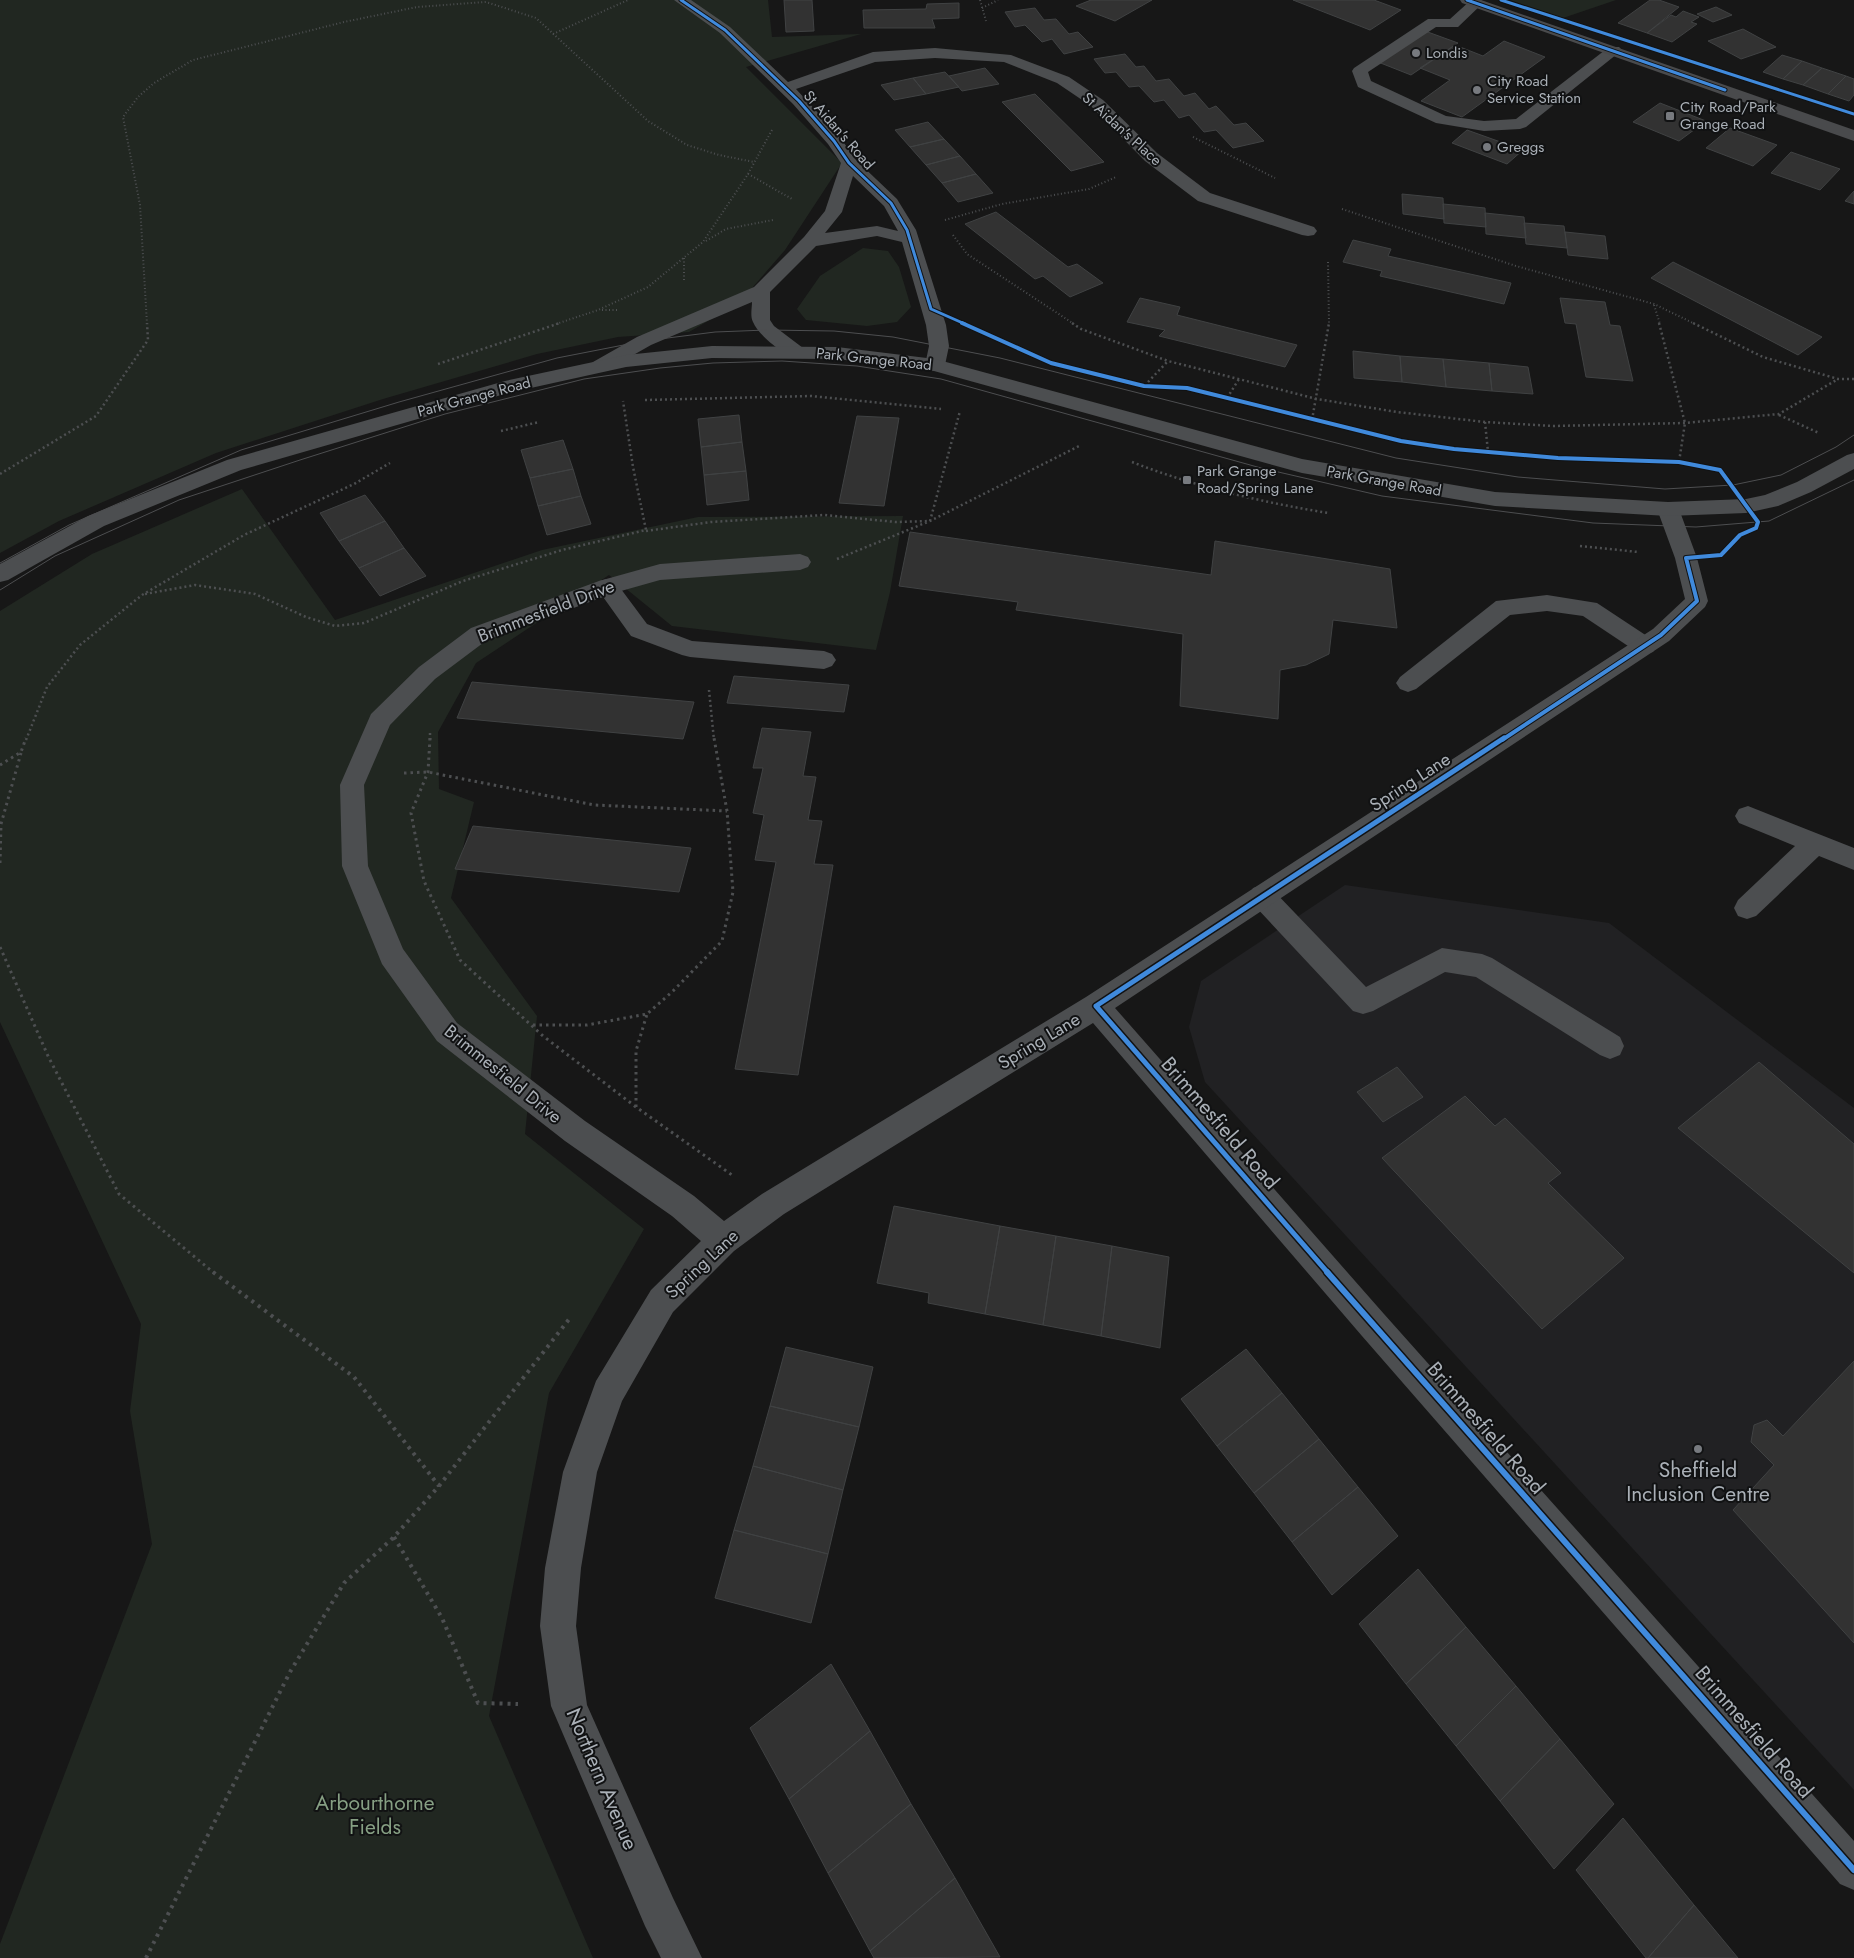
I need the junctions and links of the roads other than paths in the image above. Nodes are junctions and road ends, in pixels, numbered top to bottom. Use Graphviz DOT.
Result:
graph roads {
  1 [pos="681,0"];
  2 [pos="1472,2"];
  3 [pos="1614,50"];
  4 [pos="785,88"];
  5 [pos="1854,136"];
  6 [pos="849,163"];
  7 [pos="1308,231"];
  8 [pos="910,239"];
  9 [pos="810,241"];
  10 [pos="761,291"];
  11 [pos="796,352"];
  12 [pos="935,365"];
  13 [pos="600,366"];
  14 [pos="1854,460"];
  15 [pos="1668,509"];
  16 [pos="800,562"];
  17 [pos="0,574"];
  18 [pos="607,587"];
  19 [pos="1645,646"];
  20 [pos="824,660"];
  21 [pos="1408,683"];
  22 [pos="1748,816"];
  23 [pos="1815,844"];
  24 [pos="1854,860"];
  25 [pos="1262,896"];
  26 [pos="1747,908"];
  27 [pos="1096,1006"];
  28 [pos="1610,1046"];
  29 [pos="723,1240"];
  30 [pos="580,1472"];
  31 [pos="1854,1870"];
  32 [pos="682,1958"];
  1 -- 4 [label="street, St Aidan's Road"];
  2 -- 3 [label="main road"];
  2 -- 3 [label="street"];
  3 -- 5 [label="main road"];
  4 -- 6 [label="street, St Aidan's Road"];
  4 -- 7 [label="street, St Aidan's Place"];
  6 -- 8 [label="street, St Aidan's Road"];
  6 -- 9 [label="street, St Aidan's Road"];
  8 -- 9 [label="street"];
  8 -- 12 [label="street, St Aidan's Road"];
  9 -- 10 [label="street, St Aidan's Road"];
  10 -- 11 [label="street"];
  10 -- 13 [label="street, St Aidan's Road"];
  11 -- 12 [label="street, Park Grange Road"];
  11 -- 13 [label="street, Park Grange Road"];
  12 -- 15 [label="street, Park Grange Road"];
  13 -- 17 [label="street, Park Grange Road"];
  14 -- 15 [label="street, Park Grange Road"];
  15 -- 19 [label="street, Spring Lane"];
  16 -- 18 [label="street, Brimmesfield Drive"];
  18 -- 20 [label="street"];
  18 -- 29 [label="street, Brimmesfield Drive"];
  19 -- 21 [label="street"];
  19 -- 25 [label="street, Spring Lane"];
  22 -- 23 [label="street"];
  23 -- 24 [label="street"];
  23 -- 26 [label="street"];
  25 -- 27 [label="street, Spring Lane"];
  25 -- 28 [label="street"];
  27 -- 29 [label="street, Spring Lane"];
  27 -- 31 [label="street, Brimmesfield Road"];
  29 -- 30 [label="street, Spring Lane"];
  30 -- 32 [label="street, Northern Avenue"];
}
